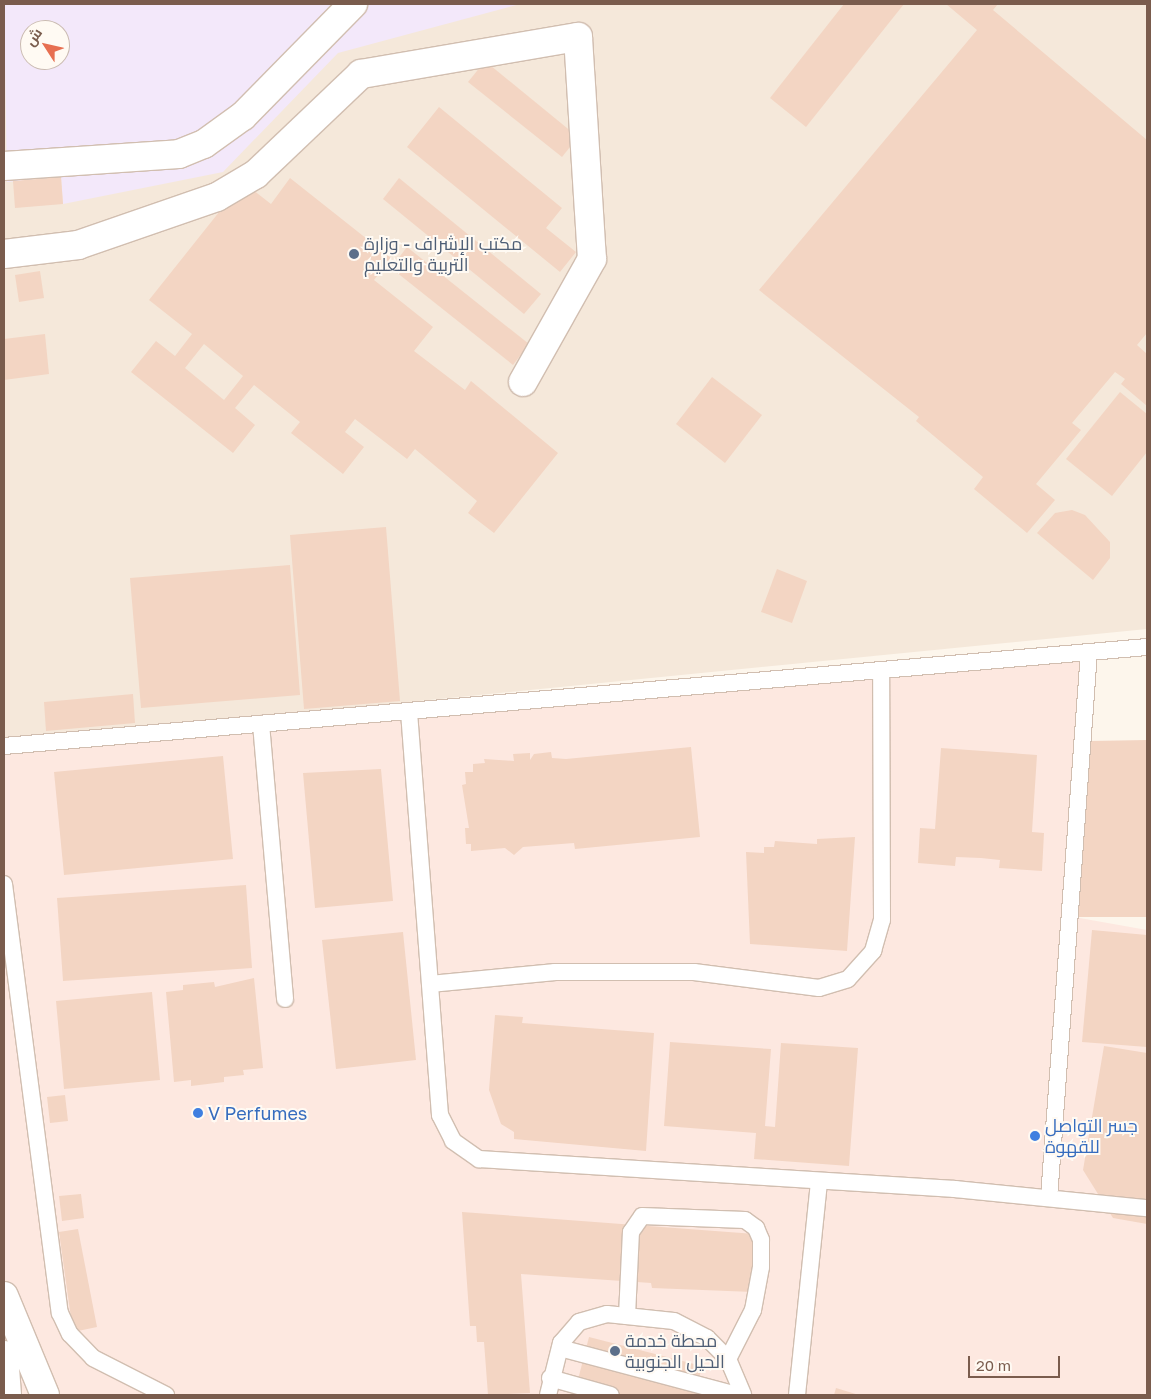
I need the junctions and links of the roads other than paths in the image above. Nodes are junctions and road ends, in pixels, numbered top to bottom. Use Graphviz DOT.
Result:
graph roads {
  1 [pos="353,4"];
  2 [pos="4,166"];
  3 [pos="4,254"];
  4 [pos="523,382"];
  5 [pos="1147,647"];
  6 [pos="1089,652"];
  7 [pos="881,670"];
  8 [pos="409,712"];
  9 [pos="261,724"];
  10 [pos="4,746"];
  11 [pos="4,884"];
  12 [pos="430,984"];
  13 [pos="285,998"];
  14 [pos="819,1181"];
  15 [pos="1049,1198"];
  16 [pos="1147,1208"];
  17 [pos="4,1296"];
  18 [pos="628,1316"];
  19 [pos="560,1348"];
  20 [pos="4,1355"];
  21 [pos="728,1359"];
  22 [pos="550,1378"];
  23 [pos="7,1395"];
  24 [pos="45,1395"];
  25 [pos="166,1395"];
  26 [pos="548,1395"];
  27 [pos="611,1395"];
  28 [pos="737,1395"];
  29 [pos="743,1395"];
  30 [pos="797,1395"];
  1 -- 2 [label="street"];
  3 -- 4 [label="street"];
  5 -- 6 [label="lane"];
  6 -- 7 [label="lane"];
  6 -- 15 [label="lane"];
  7 -- 8 [label="lane"];
  7 -- 12 [label="lane"];
  8 -- 9 [label="lane"];
  8 -- 12 [label="lane"];
  9 -- 10 [label="lane"];
  9 -- 13 [label="lane"];
  11 -- 25 [label="lane"];
  12 -- 14 [label="lane"];
  14 -- 15 [label="lane"];
  14 -- 30 [label="lane"];
  15 -- 16 [label="lane"];
  17 -- 24 [label="street"];
  18 -- 19 [label="lane"];
  18 -- 21 [label="lane"];
  18 -- 21 [label="lane"];
  19 -- 22 [label="lane"];
  19 -- 28 [label="lane"];
  20 -- 23 [label="street"];
  21 -- 29 [label="lane"];
  22 -- 26 [label="lane"];
  22 -- 27 [label="lane"];
}
